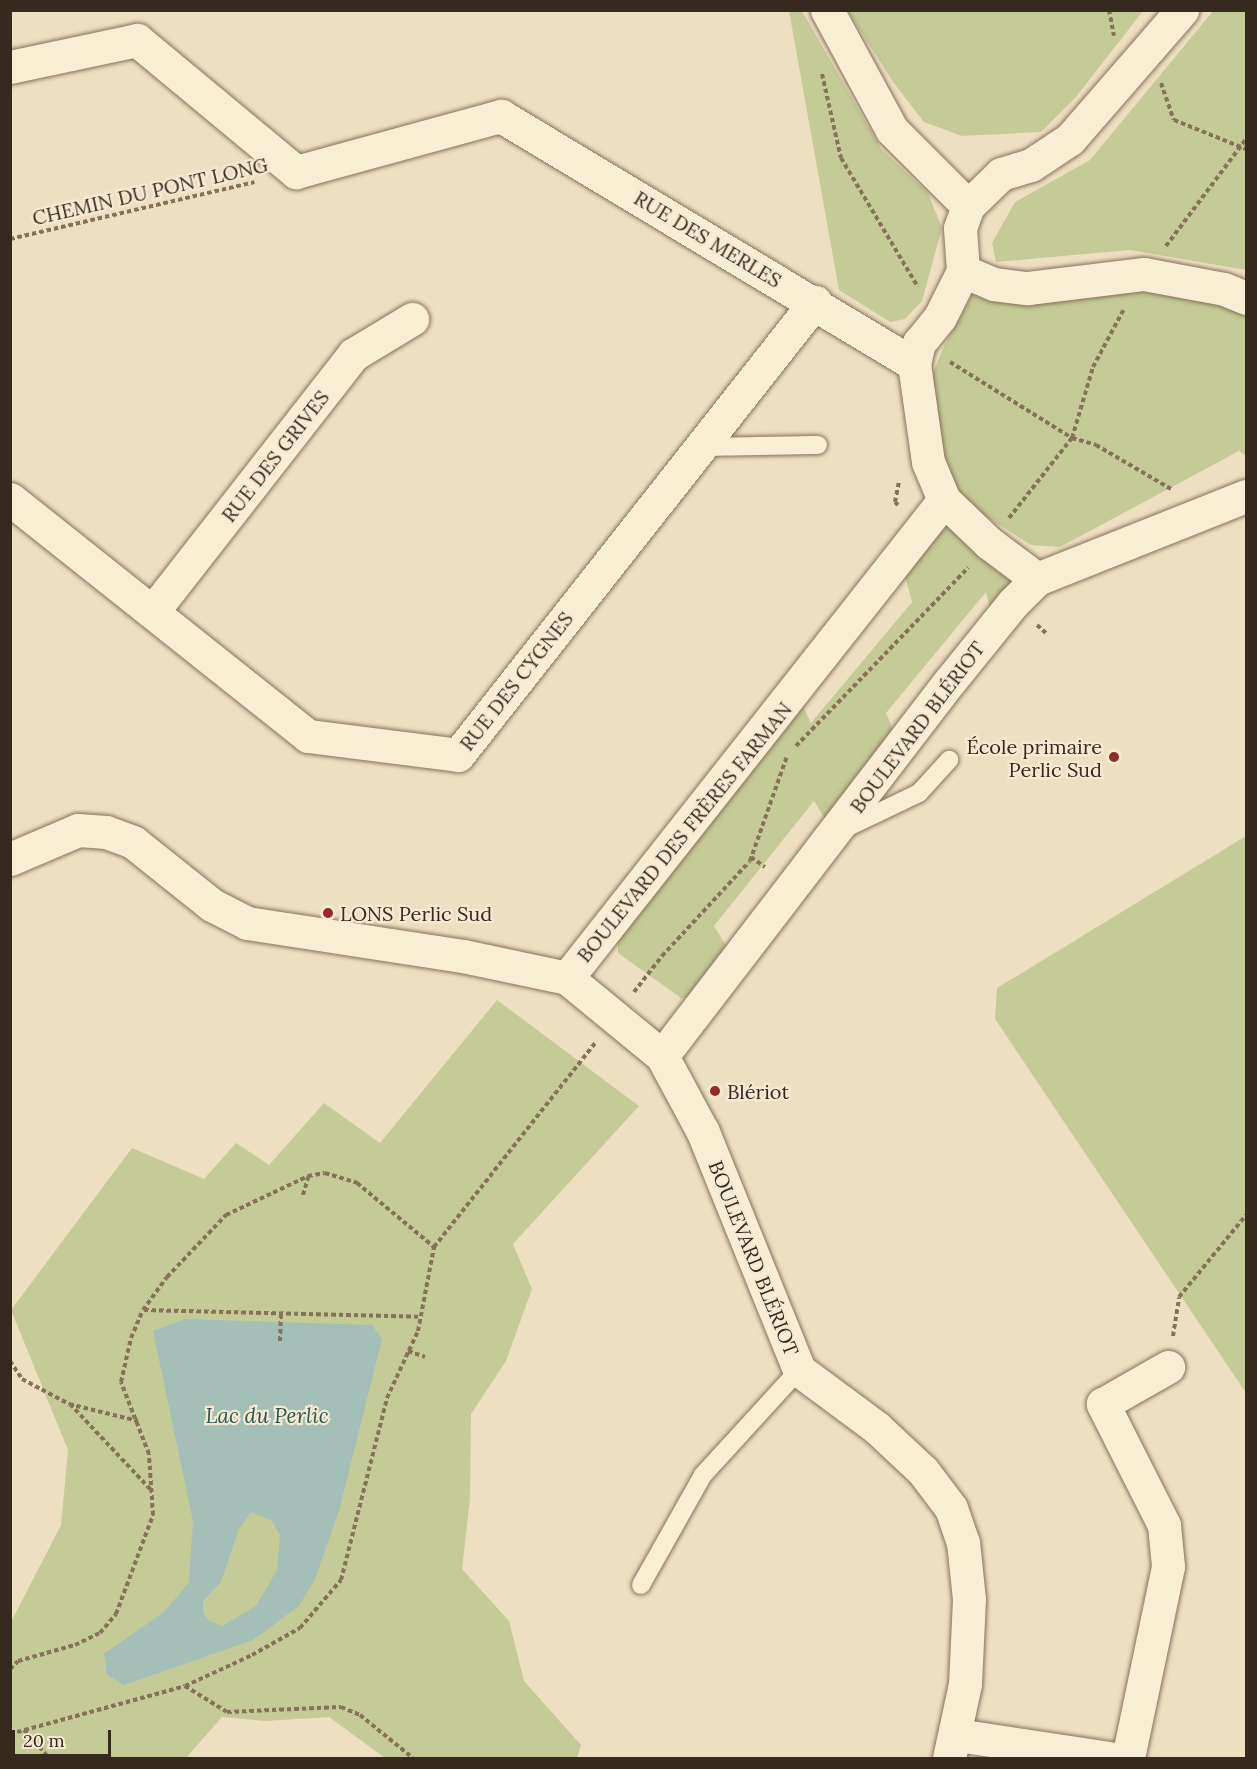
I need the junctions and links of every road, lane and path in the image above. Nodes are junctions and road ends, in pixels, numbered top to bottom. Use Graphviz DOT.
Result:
graph roads {
  1 [pos="827,10"];
  2 [pos="1182,10"];
  3 [pos="1138,63"];
  4 [pos="10,67"];
  5 [pos="1246,149"];
  6 [pos="296,172"];
  7 [pos="968,206"];
  8 [pos="10,239"];
  9 [pos="963,271"];
  10 [pos="1246,298"];
  11 [pos="815,302"];
  12 [pos="412,319"];
  13 [pos="917,353"];
  14 [pos="1072,438"];
  15 [pos="818,445"];
  16 [pos="699,447"];
  17 [pos="1246,496"];
  18 [pos="10,499"];
  19 [pos="944,500"];
  20 [pos="1209,510"];
  21 [pos="989,543"];
  22 [pos="1037,579"];
  23 [pos="153,611"];
  24 [pos="949,760"];
  25 [pos="837,832"];
  26 [pos="10,859"];
  27 [pos="567,978"];
  28 [pos="615,1017"];
  29 [pos="662,1056"];
  30 [pos="308,1176"];
  31 [pos="303,1196"];
  32 [pos="1246,1215"];
  33 [pos="434,1246"];
  34 [pos="143,1310"];
  35 [pos="281,1313"];
  36 [pos="421,1317"];
  37 [pos="280,1341"];
  38 [pos="408,1352"];
  39 [pos="424,1357"];
  40 [pos="10,1361"];
  41 [pos="1168,1367"];
  42 [pos="799,1370"];
  43 [pos="69,1404"];
  44 [pos="138,1420"];
  45 [pos="151,1490"];
  46 [pos="641,1585"];
  47 [pos="10,1669"];
  48 [pos="185,1686"];
  49 [pos="24,1731"];
  50 [pos="10,1734"];
  51 [pos="953,1747"];
  52 [pos="49,1758"];
  53 [pos="413,1758"];
  54 [pos="1109,1758"];
  55 [pos="1128,1758"];
  1 -- 7 [label="street"];
  2 -- 3 [label="street"];
  3 -- 5 [label="path"];
  3 -- 7 [label="street"];
  4 -- 6 [label="street"];
  6 -- 8 [label="path, CHEMIN DU PONT LONG"];
  6 -- 11 [label="street, RUE DES MERLES"];
  7 -- 9 [label="street"];
  9 -- 10 [label="street"];
  9 -- 13 [label="street"];
  11 -- 13 [label="street, RUE DES MERLES"];
  11 -- 16 [label="street, RUE DES CYGNES"];
  12 -- 23 [label="street, RUE DES GRIVES"];
  13 -- 14 [label="path"];
  13 -- 19 [label="street"];
  14 -- 20 [label="path"];
  14 -- 21 [label="path"];
  15 -- 16 [label="lane"];
  16 -- 23 [label="street, RUE DES CYGNES"];
  17 -- 20 [label="street, BOULEVARD BLÉRIOT"];
  18 -- 23 [label="street, RUE DES CYGNES"];
  19 -- 21 [label="street"];
  19 -- 27 [label="street, BOULEVARD DES FRÈRES FARMAN"];
  20 -- 22 [label="street, BOULEVARD BLÉRIOT"];
  21 -- 22 [label="street"];
  21 -- 28 [label="path"];
  22 -- 25 [label="street, BOULEVARD BLÉRIOT"];
  24 -- 25 [label="lane"];
  25 -- 29 [label="street, BOULEVARD BLÉRIOT"];
  26 -- 27 [label="street, BOULEVARD DES FRÈRES FARMAN"];
  27 -- 28 [label="street, BOULEVARD BLÉRIOT"];
  28 -- 29 [label="street, BOULEVARD BLÉRIOT"];
  28 -- 33 [label="path"];
  29 -- 42 [label="street, BOULEVARD BLÉRIOT"];
  30 -- 31 [label="path"];
  30 -- 33 [label="path"];
  30 -- 34 [label="path"];
  32 -- 41 [label="path"];
  33 -- 36 [label="path"];
  34 -- 35 [label="path"];
  34 -- 44 [label="path"];
  35 -- 36 [label="path"];
  35 -- 37 [label="path"];
  36 -- 38 [label="path"];
  38 -- 39 [label="path"];
  38 -- 48 [label="path"];
  40 -- 43 [label="path"];
  41 -- 55 [label="street"];
  42 -- 46 [label="lane"];
  42 -- 51 [label="street, BOULEVARD BLÉRIOT"];
  43 -- 44 [label="path"];
  43 -- 45 [label="path"];
  44 -- 45 [label="path"];
  45 -- 47 [label="path"];
  48 -- 49 [label="path"];
  48 -- 53 [label="path"];
  49 -- 50 [label="path"];
  49 -- 52 [label="path"];
  51 -- 54 [label="street"];
}
